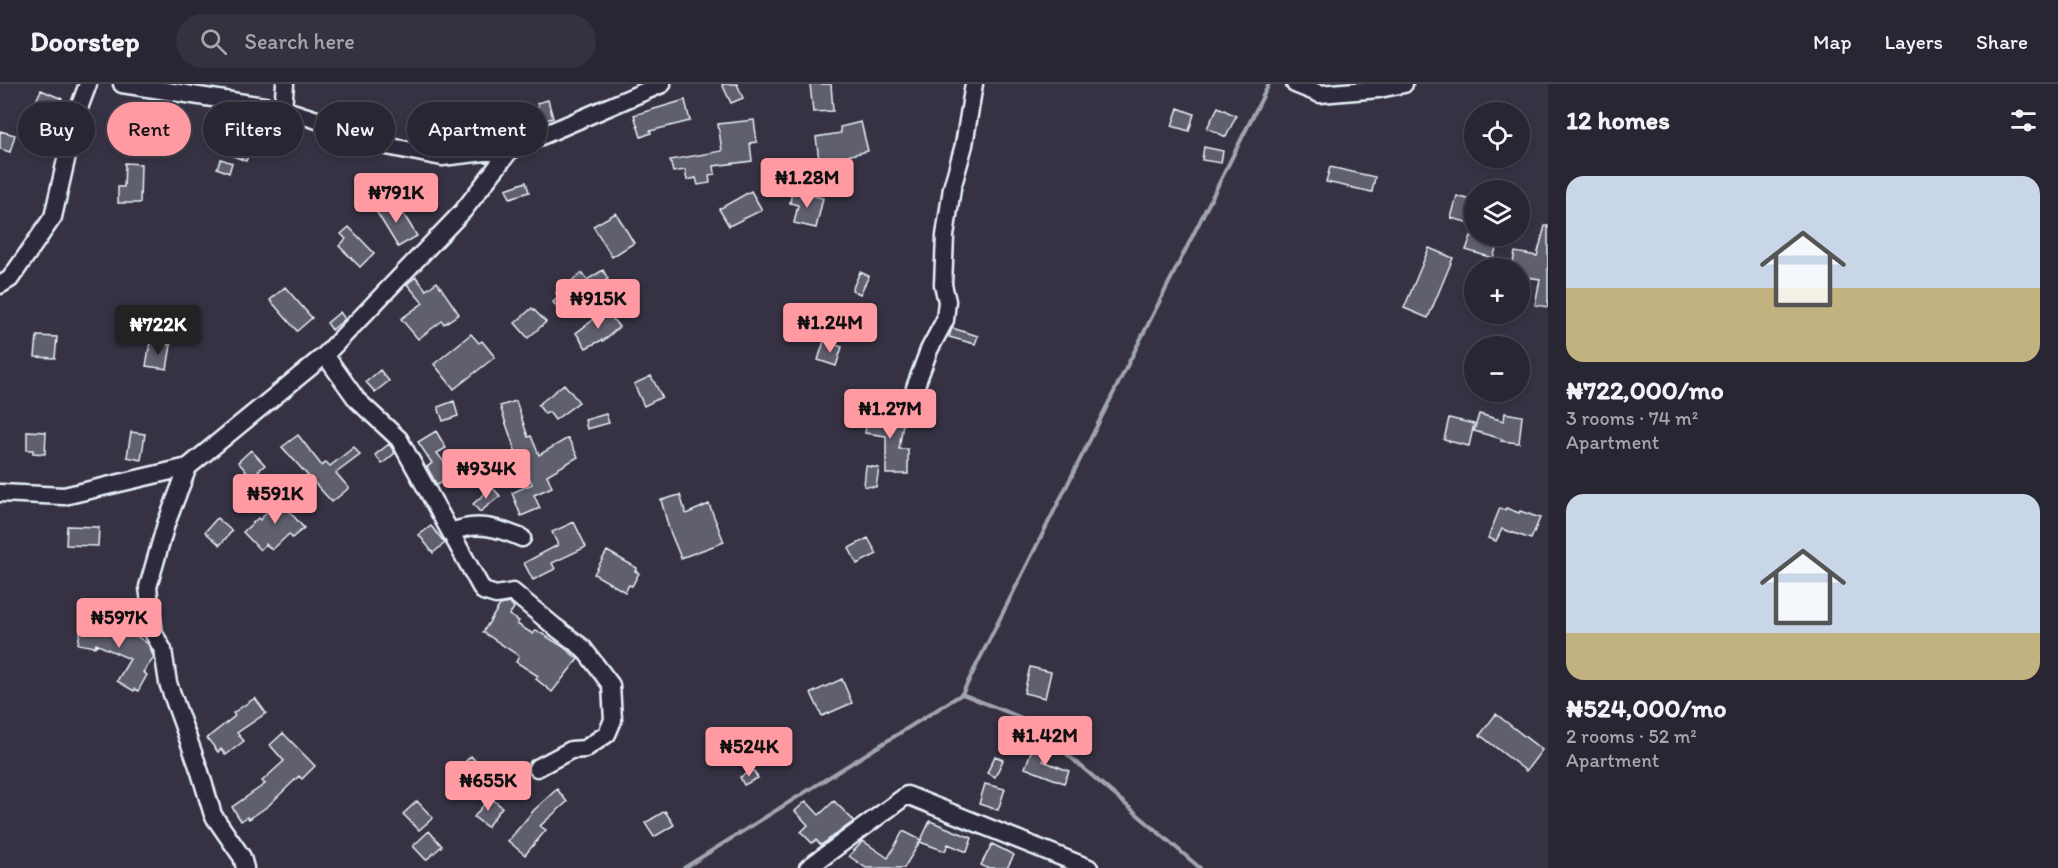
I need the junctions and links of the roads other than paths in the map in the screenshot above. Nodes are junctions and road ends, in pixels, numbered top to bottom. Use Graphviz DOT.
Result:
graph roads {
  1 [pos="88,84"];
  2 [pos="122,84"];
  3 [pos="285,84"];
  4 [pos="662,84"];
  5 [pos="974,84"];
  6 [pos="1295,84"];
  7 [pos="1404,84"];
  8 [pos="238,102"];
  9 [pos="284,102"];
  10 [pos="303,115"];
  11 [pos="547,134"];
  12 [pos="407,150"];
  13 [pos="506,156"];
  14 [pos="0,285"];
  15 [pos="325,355"];
  16 [pos="915,414"];
  17 [pos="188,467"];
  18 [pos="0,493"];
  19 [pos="452,532"];
  20 [pos="522,538"];
  21 [pos="537,768"];
  22 [pos="245,868"];
  23 [pos="808,868"];
  24 [pos="1089,868"];
  1 -- 14 [label="street"];
  2 -- 8 [label="street"];
  3 -- 9 [label="street"];
  4 -- 11 [label="street"];
  5 -- 16 [label="street"];
  6 -- 7 [label="street"];
  10 -- 12 [label="street"];
  13 -- 15 [label="street"];
  15 -- 17 [label="street"];
  15 -- 19 [label="street"];
  17 -- 18 [label="street"];
  17 -- 22 [label="street"];
  19 -- 20 [label="street"];
  19 -- 21 [label="street"];
  23 -- 24 [label="street"];
}
